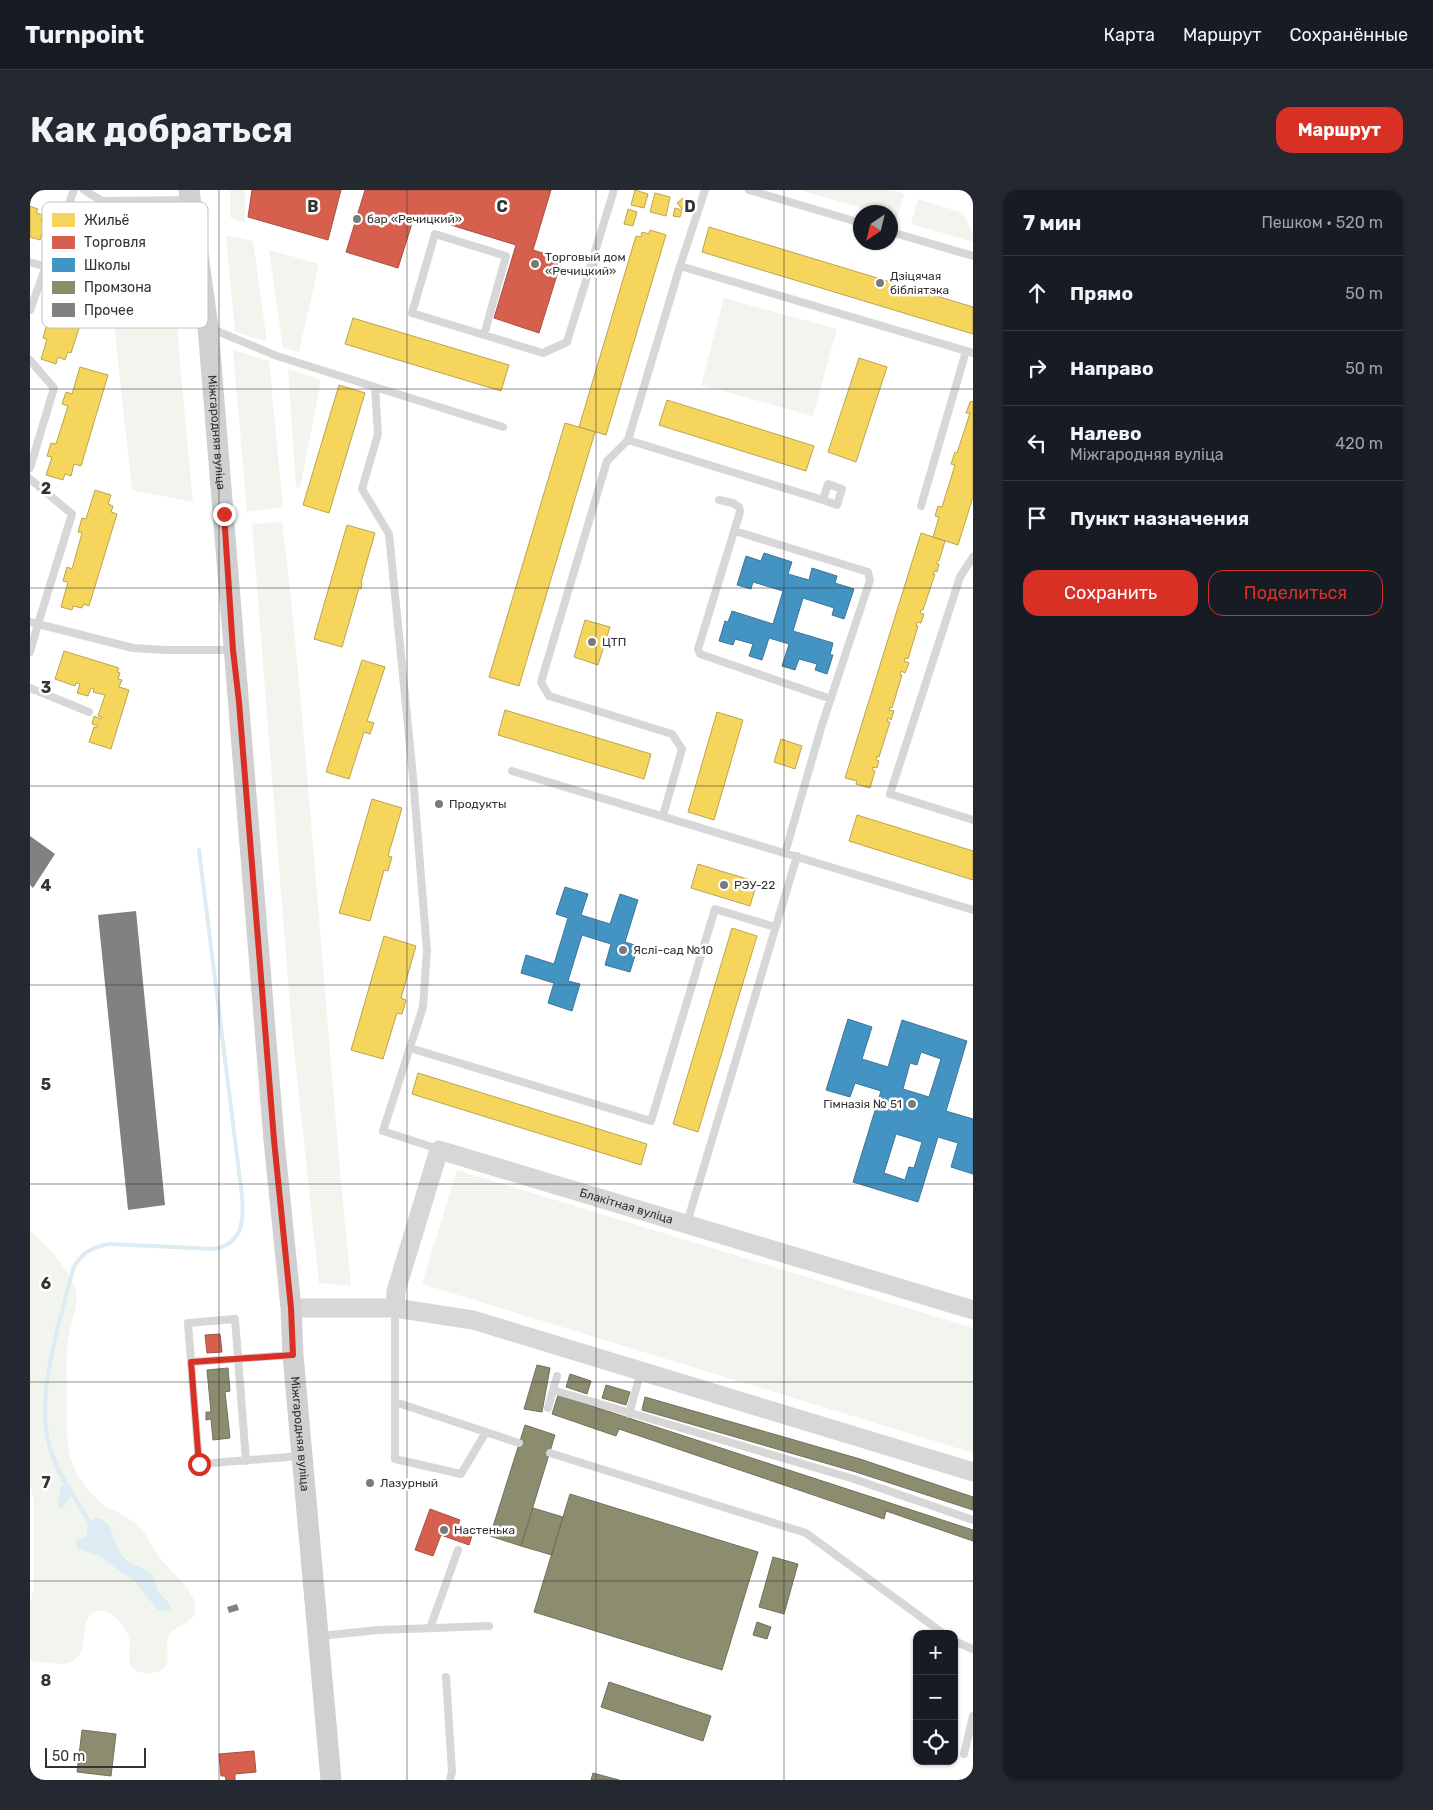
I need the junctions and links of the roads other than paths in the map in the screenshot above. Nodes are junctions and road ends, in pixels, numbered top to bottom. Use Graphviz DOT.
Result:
graph roads {
  1 [pos="74,190"];
  2 [pos="84,190"];
  3 [pos="128,190"];
  4 [pos="614,190"];
  5 [pos="705,190"];
  6 [pos="749,190"];
  7 [pos="189,195"];
  8 [pos="128,199"];
  9 [pos="70,202"];
  10 [pos="853,221"];
  11 [pos="898,234"];
  12 [pos="973,256"];
  13 [pos="30,262"];
  14 [pos="42,266"];
  15 [pos="680,266"];
  16 [pos="42,278"];
  17 [pos="30,310"];
  18 [pos="208,327"];
  19 [pos="484,335"];
  20 [pos="970,352"];
  21 [pos="30,360"];
  22 [pos="375,387"];
  23 [pos="504,427"];
  24 [pos="628,440"];
  25 [pos="30,468"];
  26 [pos="30,479"];
  27 [pos="719,500"];
  28 [pos="823,500"];
  29 [pos="921,506"];
  30 [pos="735,530"];
  31 [pos="973,557"];
  32 [pos="30,622"];
  33 [pos="38,624"];
  34 [pos="233,650"];
  35 [pos="30,652"];
  36 [pos="30,688"];
  37 [pos="831,699"];
  38 [pos="89,712"];
  39 [pos="512,771"];
  40 [pos="663,816"];
  41 [pos="973,820"];
  42 [pos="785,853"];
  43 [pos="797,856"];
  44 [pos="973,910"];
  45 [pos="775,927"];
  46 [pos="410,1048"];
  47 [pos="439,1150"];
  48 [pos="686,1224"];
  49 [pos="291,1308"];
  50 [pos="395,1308"];
  51 [pos="973,1310"];
  52 [pos="293,1355"];
  53 [pos="238,1359"];
  54 [pos="191,1362"];
  55 [pos="641,1371"];
  56 [pos="557,1376"];
  57 [pos="553,1390"];
  58 [pos="395,1402"];
  59 [pos="548,1408"];
  60 [pos="629,1414"];
  61 [pos="486,1432"];
  62 [pos="519,1443"];
  63 [pos="550,1453"];
  64 [pos="303,1456"];
  65 [pos="246,1461"];
  66 [pos="973,1472"];
  67 [pos="973,1520"];
  68 [pos="458,1550"];
  69 [pos="489,1626"];
  70 [pos="430,1628"];
  71 [pos="939,1630"];
  72 [pos="320,1636"];
  73 [pos="958,1643"];
  74 [pos="973,1649"];
  75 [pos="446,1678"];
  76 [pos="973,1716"];
  77 [pos="964,1754"];
  78 [pos="332,1780"];
  79 [pos="450,1780"];
  1 -- 9 [label="lane"];
  2 -- 8 [label="lane"];
  3 -- 8 [label="lane"];
  4 -- 19 [label="lane"];
  5 -- 15 [label="lane"];
  6 -- 10 [label="lane"];
  7 -- 8 [label="lane"];
  11 -- 12 [label="lane"];
  13 -- 14 [label="lane"];
  15 -- 20 [label="lane"];
  15 -- 24 [label="lane"];
  16 -- 17 [label="lane"];
  18 -- 22 [label="lane"];
  18 -- 34 [label="main road, Міжгародняя вуліца"];
  19 -- 19 [label="lane"];
  20 -- 29 [label="lane"];
  21 -- 25 [label="lane"];
  22 -- 23 [label="lane"];
  22 -- 46 [label="lane"];
  24 -- 28 [label="lane"];
  24 -- 40 [label="lane"];
  26 -- 33 [label="lane"];
  27 -- 30 [label="lane"];
  30 -- 37 [label="lane"];
  30 -- 37 [label="lane"];
  31 -- 41 [label="lane"];
  32 -- 33 [label="lane"];
  33 -- 34 [label="lane"];
  33 -- 35 [label="lane"];
  34 -- 49 [label="main road, Міжгародняя вуліца"];
  36 -- 38 [label="lane"];
  37 -- 42 [label="lane"];
  39 -- 40 [label="lane"];
  40 -- 42 [label="lane"];
  42 -- 43 [label="lane"];
  43 -- 44 [label="lane"];
  43 -- 45 [label="lane"];
  45 -- 46 [label="lane"];
  45 -- 48 [label="lane"];
  46 -- 47 [label="lane"];
  47 -- 48 [label="street, Блакітная вуліца"];
  47 -- 50 [label="street"];
  48 -- 51 [label="street, Блакітная вуліца"];
  49 -- 50 [label="street"];
  49 -- 52 [label="main road, Міжгародняя вуліца"];
  50 -- 55 [label="street"];
  50 -- 58 [label="lane"];
  52 -- 53 [label="lane"];
  52 -- 64 [label="main road, Міжгародняя вуліца"];
  53 -- 54 [label="lane"];
  53 -- 54 [label="lane"];
  53 -- 65 [label="lane"];
  54 -- 65 [label="lane"];
  55 -- 60 [label="lane"];
  55 -- 66 [label="street"];
  56 -- 57 [label="lane"];
  57 -- 59 [label="lane"];
  57 -- 60 [label="lane"];
  58 -- 61 [label="lane"];
  58 -- 61 [label="lane"];
  60 -- 67 [label="lane"];
  61 -- 62 [label="lane"];
  63 -- 71 [label="lane"];
  64 -- 65 [label="lane"];
  64 -- 72 [label="main road, Міжгародняя вуліца"];
  68 -- 70 [label="lane"];
  69 -- 70 [label="lane"];
  70 -- 72 [label="lane"];
  72 -- 78 [label="main road, Міжгародняя вуліца"];
  73 -- 74 [label="lane"];
  75 -- 79 [label="lane"];
  76 -- 77 [label="lane"];
}
